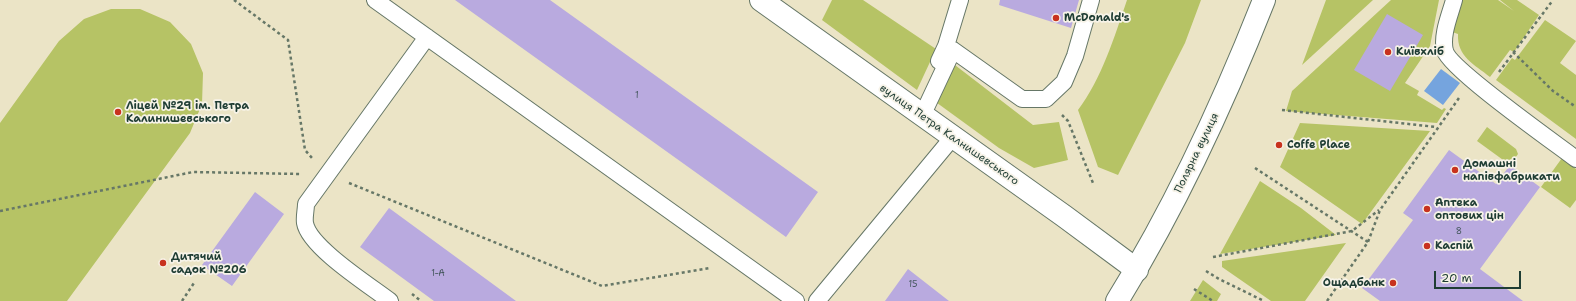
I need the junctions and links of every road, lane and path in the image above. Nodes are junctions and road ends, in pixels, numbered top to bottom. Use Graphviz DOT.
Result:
graph roads {
  1 [pos="234,0"];
  2 [pos="375,0"];
  3 [pos="761,0"];
  4 [pos="960,0"];
  5 [pos="1091,0"];
  6 [pos="1264,0"];
  7 [pos="1454,0"];
  8 [pos="1553,0"];
  9 [pos="427,37"];
  10 [pos="1513,52"];
  11 [pos="1484,90"];
  12 [pos="1046,99"];
  13 [pos="1576,107"];
  14 [pos="1282,110"];
  15 [pos="919,114"];
  16 [pos="1436,127"];
  17 [pos="952,137"];
  18 [pos="1576,159"];
  19 [pos="1255,168"];
  20 [pos="327,174"];
  21 [pos="1093,183"];
  22 [pos="1380,210"];
  23 [pos="0,211"];
  24 [pos="1352,231"];
  25 [pos="1368,242"];
  26 [pos="1213,257"];
  27 [pos="743,263"];
  28 [pos="1136,270"];
  29 [pos="1206,271"];
  30 [pos="194,283"];
  31 [pos="1194,289"];
  32 [pos="182,301"];
  33 [pos="390,301"];
  34 [pos="796,301"];
  35 [pos="818,301"];
  36 [pos="1117,301"];
  37 [pos="1213,301"];
  38 [pos="1264,301"];
  39 [pos="1327,301"];
  1 -- 20 [label="path"];
  2 -- 9 [label="lane"];
  3 -- 15 [label="street, вулиця Петра Калнишевського"];
  4 -- 15 [label="lane"];
  5 -- 12 [label="lane"];
  6 -- 28 [label="street, Полярна вулиця"];
  7 -- 11 [label="lane"];
  8 -- 10 [label="path"];
  9 -- 20 [label="lane"];
  9 -- 27 [label="lane"];
  10 -- 11 [label="path"];
  10 -- 13 [label="path"];
  11 -- 16 [label="path"];
  11 -- 18 [label="lane"];
  12 -- 15 [label="lane"];
  12 -- 21 [label="path"];
  14 -- 16 [label="path"];
  15 -- 17 [label="street, вулиця Петра Калнишевського"];
  16 -- 22 [label="path"];
  17 -- 28 [label="street, вулиця Петра Калнишевського"];
  17 -- 35 [label="lane"];
  19 -- 24 [label="path"];
  20 -- 23 [label="path"];
  20 -- 27 [label="path"];
  20 -- 33 [label="lane"];
  22 -- 24 [label="path"];
  22 -- 25 [label="path"];
  24 -- 25 [label="path"];
  24 -- 26 [label="path"];
  25 -- 39 [label="path"];
  27 -- 34 [label="lane"];
  28 -- 36 [label="street, Полярна вулиця"];
  29 -- 38 [label="path"];
  30 -- 32 [label="path"];
  31 -- 37 [label="path"];
}
